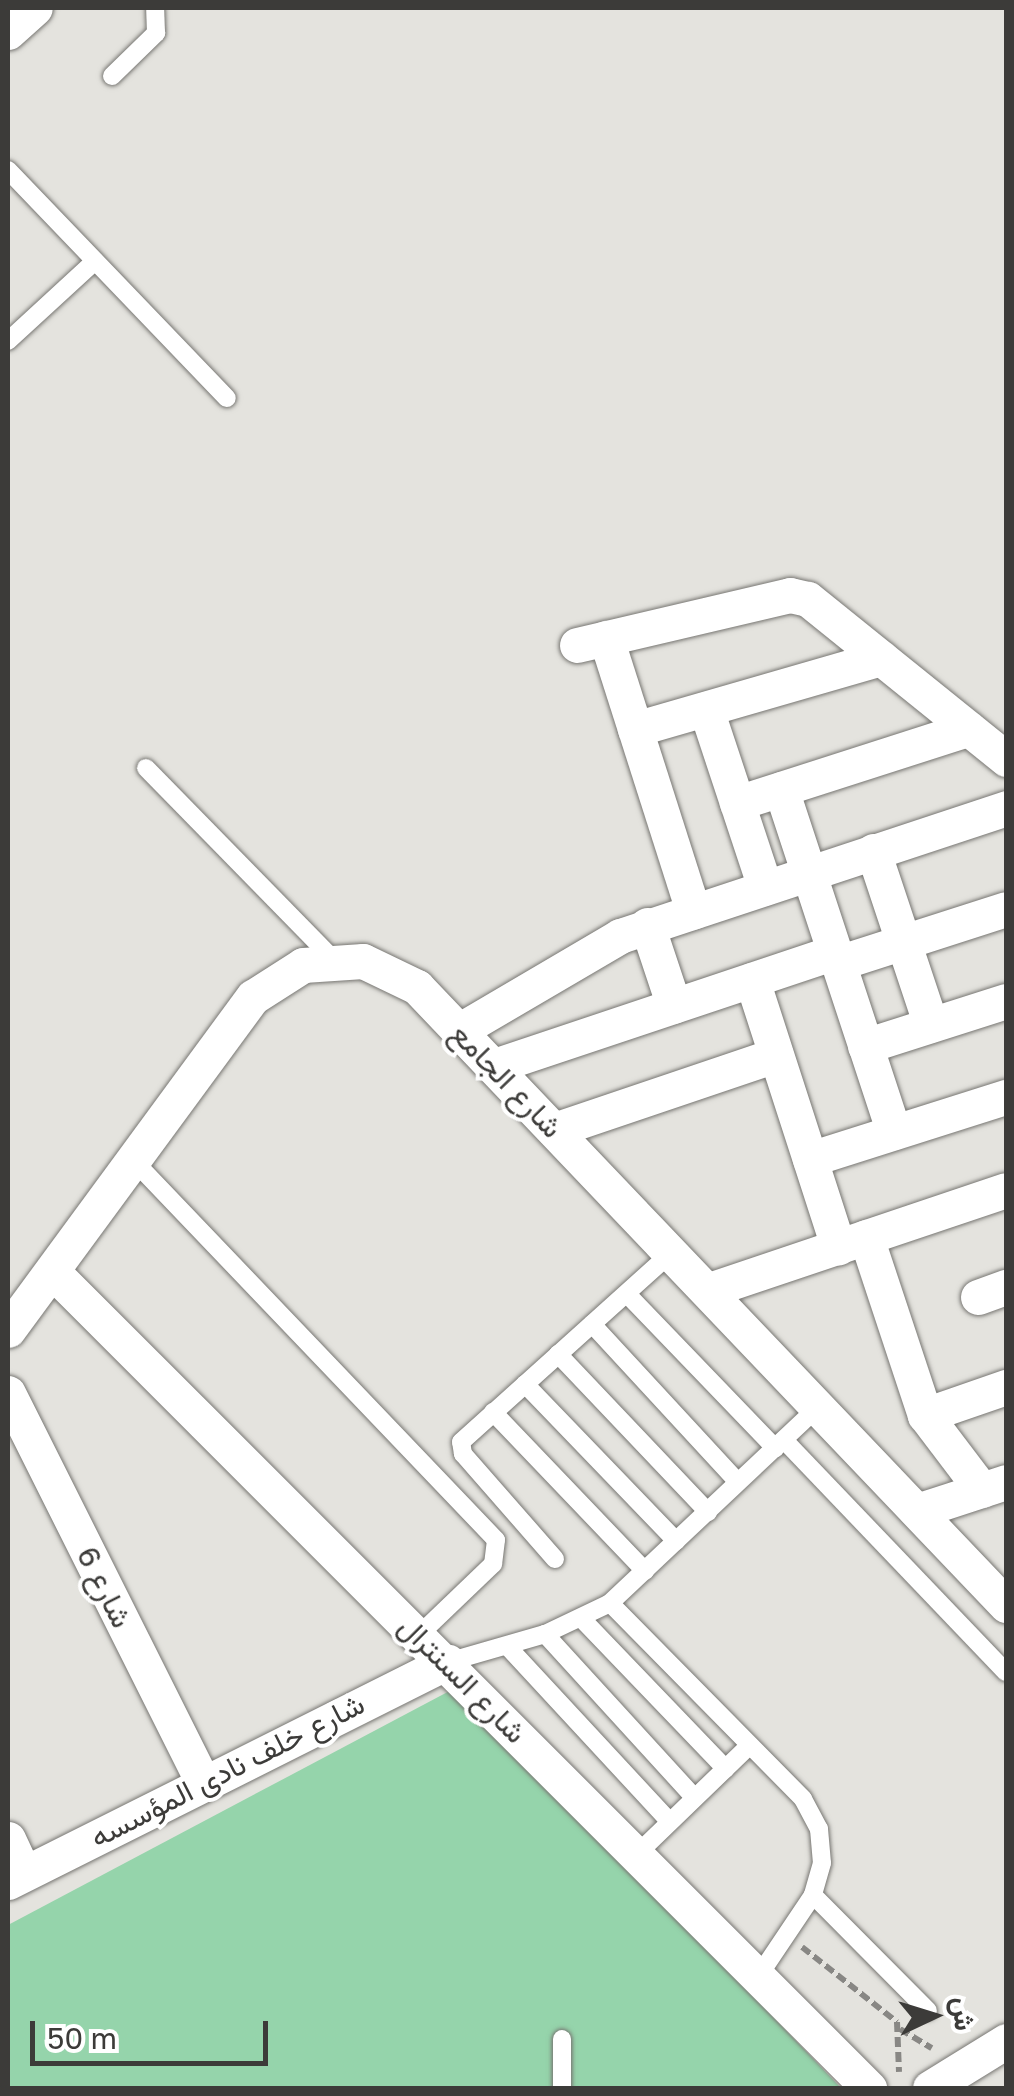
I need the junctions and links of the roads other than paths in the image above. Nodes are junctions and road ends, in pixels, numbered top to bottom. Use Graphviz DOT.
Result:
graph roads {
  1 [pos="34,8"];
  2 [pos="154,8"];
  3 [pos="8,32"];
  4 [pos="112,76"];
  5 [pos="8,170"];
  6 [pos="95,261"];
  7 [pos="8,341"];
  8 [pos="227,398"];
  9 [pos="881,658"];
  10 [pos="706,709"];
  11 [pos="968,728"];
  12 [pos="635,729"];
  13 [pos="1006,759"];
  14 [pos="146,768"];
  15 [pos="781,790"];
  16 [pos="737,804"];
  17 [pos="1006,808"];
  18 [pos="873,851"];
  19 [pos="808,873"];
  20 [pos="765,887"];
  21 [pos="1006,909"];
  22 [pos="692,911"];
  23 [pos="646,926"];
  24 [pos="903,942"];
  25 [pos="836,957"];
  26 [pos="333,959"];
  27 [pos="752,980"];
  28 [pos="1006,1001"];
  29 [pos="674,1006"];
  30 [pos="931,1025"];
  31 [pos="460,1030"];
  32 [pos="865,1046"];
  33 [pos="776,1055"];
  34 [pos="494,1066"];
  35 [pos="1006,1097"];
  36 [pos="554,1130"];
  37 [pos="894,1132"];
  38 [pos="810,1159"];
  39 [pos="134,1161"];
  40 [pos="1006,1190"];
  41 [pos="852,1242"];
  42 [pos="672,1252"];
  43 [pos="54,1273"];
  44 [pos="708,1290"];
  45 [pos="627,1294"];
  46 [pos="592,1324"];
  47 [pos="8,1330"];
  48 [pos="558,1354"];
  49 [pos="525,1384"];
  50 [pos="1006,1387"];
  51 [pos="8,1392"];
  52 [pos="818,1408"];
  53 [pos="492,1412"];
  54 [pos="925,1414"];
  55 [pos="780,1444"];
  56 [pos="738,1482"];
  57 [pos="994,1486"];
  58 [pos="917,1511"];
  59 [pos="708,1512"];
  60 [pos="676,1541"];
  61 [pos="555,1560"];
  62 [pos="645,1570"];
  63 [pos="610,1603"];
  64 [pos="1006,1605"];
  65 [pos="581,1618"];
  66 [pos="420,1634"];
  67 [pos="544,1634"];
  68 [pos="508,1647"];
  69 [pos="448,1662"];
  70 [pos="1006,1672"];
  71 [pos="750,1745"];
  72 [pos="726,1769"];
  73 [pos="202,1780"];
  74 [pos="695,1798"];
  75 [pos="670,1822"];
  76 [pos="8,1839"];
  77 [pos="636,1855"];
  78 [pos="16,1878"];
  79 [pos="812,1895"];
  80 [pos="758,1977"];
  81 [pos="928,2011"];
  82 [pos="562,2039"];
  83 [pos="1006,2041"];
  84 [pos="562,2088"];
  85 [pos="869,2088"];
  86 [pos="930,2088"];
  1 -- 3 [label="street"];
  2 -- 4 [label="lane"];
  5 -- 6 [label="lane"];
  6 -- 7 [label="lane"];
  6 -- 8 [label="lane"];
  9 -- 10 [label="street"];
  9 -- 11 [label="street"];
  9 -- 12 [label="street"];
  10 -- 12 [label="street"];
  10 -- 16 [label="street"];
  11 -- 13 [label="street"];
  11 -- 15 [label="street"];
  12 -- 22 [label="street"];
  14 -- 26 [label="lane"];
  15 -- 16 [label="street"];
  15 -- 19 [label="street"];
  16 -- 20 [label="street"];
  17 -- 18 [label="street"];
  18 -- 19 [label="street"];
  18 -- 24 [label="street"];
  19 -- 20 [label="street"];
  19 -- 25 [label="street"];
  20 -- 22 [label="street"];
  21 -- 24 [label="street"];
  22 -- 23 [label="street"];
  23 -- 29 [label="street"];
  23 -- 31 [label="street"];
  24 -- 25 [label="street"];
  24 -- 30 [label="street"];
  25 -- 27 [label="street"];
  25 -- 32 [label="street"];
  26 -- 31 [label="street, شارع الجامع"];
  26 -- 39 [label="street"];
  27 -- 29 [label="street"];
  27 -- 33 [label="street"];
  28 -- 30 [label="street"];
  29 -- 34 [label="street"];
  30 -- 32 [label="street"];
  31 -- 34 [label="street, شارع الجامع"];
  32 -- 37 [label="street"];
  33 -- 36 [label="street"];
  33 -- 38 [label="street"];
  34 -- 36 [label="street, شارع الجامع"];
  35 -- 37 [label="street"];
  36 -- 42 [label="street, شارع الجامع"];
  37 -- 38 [label="street"];
  38 -- 41 [label="street"];
  39 -- 43 [label="street"];
  39 -- 66 [label="lane"];
  40 -- 41 [label="street"];
  41 -- 44 [label="street"];
  41 -- 54 [label="street"];
  42 -- 44 [label="street, شارع الجامع"];
  42 -- 45 [label="lane"];
  43 -- 47 [label="street"];
  43 -- 66 [label="street, شارع السنترال"];
  44 -- 52 [label="street, شارع الجامع"];
  45 -- 46 [label="lane"];
  45 -- 55 [label="lane"];
  46 -- 48 [label="lane"];
  46 -- 56 [label="lane"];
  48 -- 49 [label="lane"];
  48 -- 59 [label="lane"];
  49 -- 53 [label="lane"];
  49 -- 60 [label="lane"];
  50 -- 54 [label="street"];
  51 -- 73 [label="street, شارع 6"];
  52 -- 55 [label="lane"];
  52 -- 58 [label="street, شارع الجامع"];
  53 -- 61 [label="lane"];
  53 -- 62 [label="lane"];
  54 -- 57 [label="street"];
  55 -- 56 [label="lane"];
  55 -- 70 [label="lane"];
  56 -- 59 [label="lane"];
  57 -- 58 [label="street"];
  58 -- 64 [label="street, شارع الجامع"];
  59 -- 60 [label="lane"];
  60 -- 62 [label="lane"];
  62 -- 63 [label="lane"];
  63 -- 65 [label="lane"];
  63 -- 71 [label="lane"];
  65 -- 67 [label="lane"];
  65 -- 72 [label="lane"];
  66 -- 69 [label="street, شارع السنترال"];
  67 -- 68 [label="lane"];
  67 -- 74 [label="lane"];
  68 -- 69 [label="lane"];
  68 -- 75 [label="lane"];
  69 -- 73 [label="street, شارع خلف نادى المؤسسه"];
  69 -- 77 [label="street, شارع السنترال"];
  71 -- 72 [label="lane"];
  71 -- 79 [label="lane"];
  72 -- 74 [label="lane"];
  73 -- 78 [label="street, شارع خلف نادى المؤسسه"];
  74 -- 75 [label="lane"];
  75 -- 77 [label="lane"];
  76 -- 78 [label="street"];
  77 -- 80 [label="street, شارع السنترال"];
  79 -- 80 [label="lane"];
  79 -- 81 [label="lane"];
  80 -- 85 [label="street, شارع السنترال"];
  82 -- 84 [label="lane"];
  83 -- 86 [label="street"];
}
